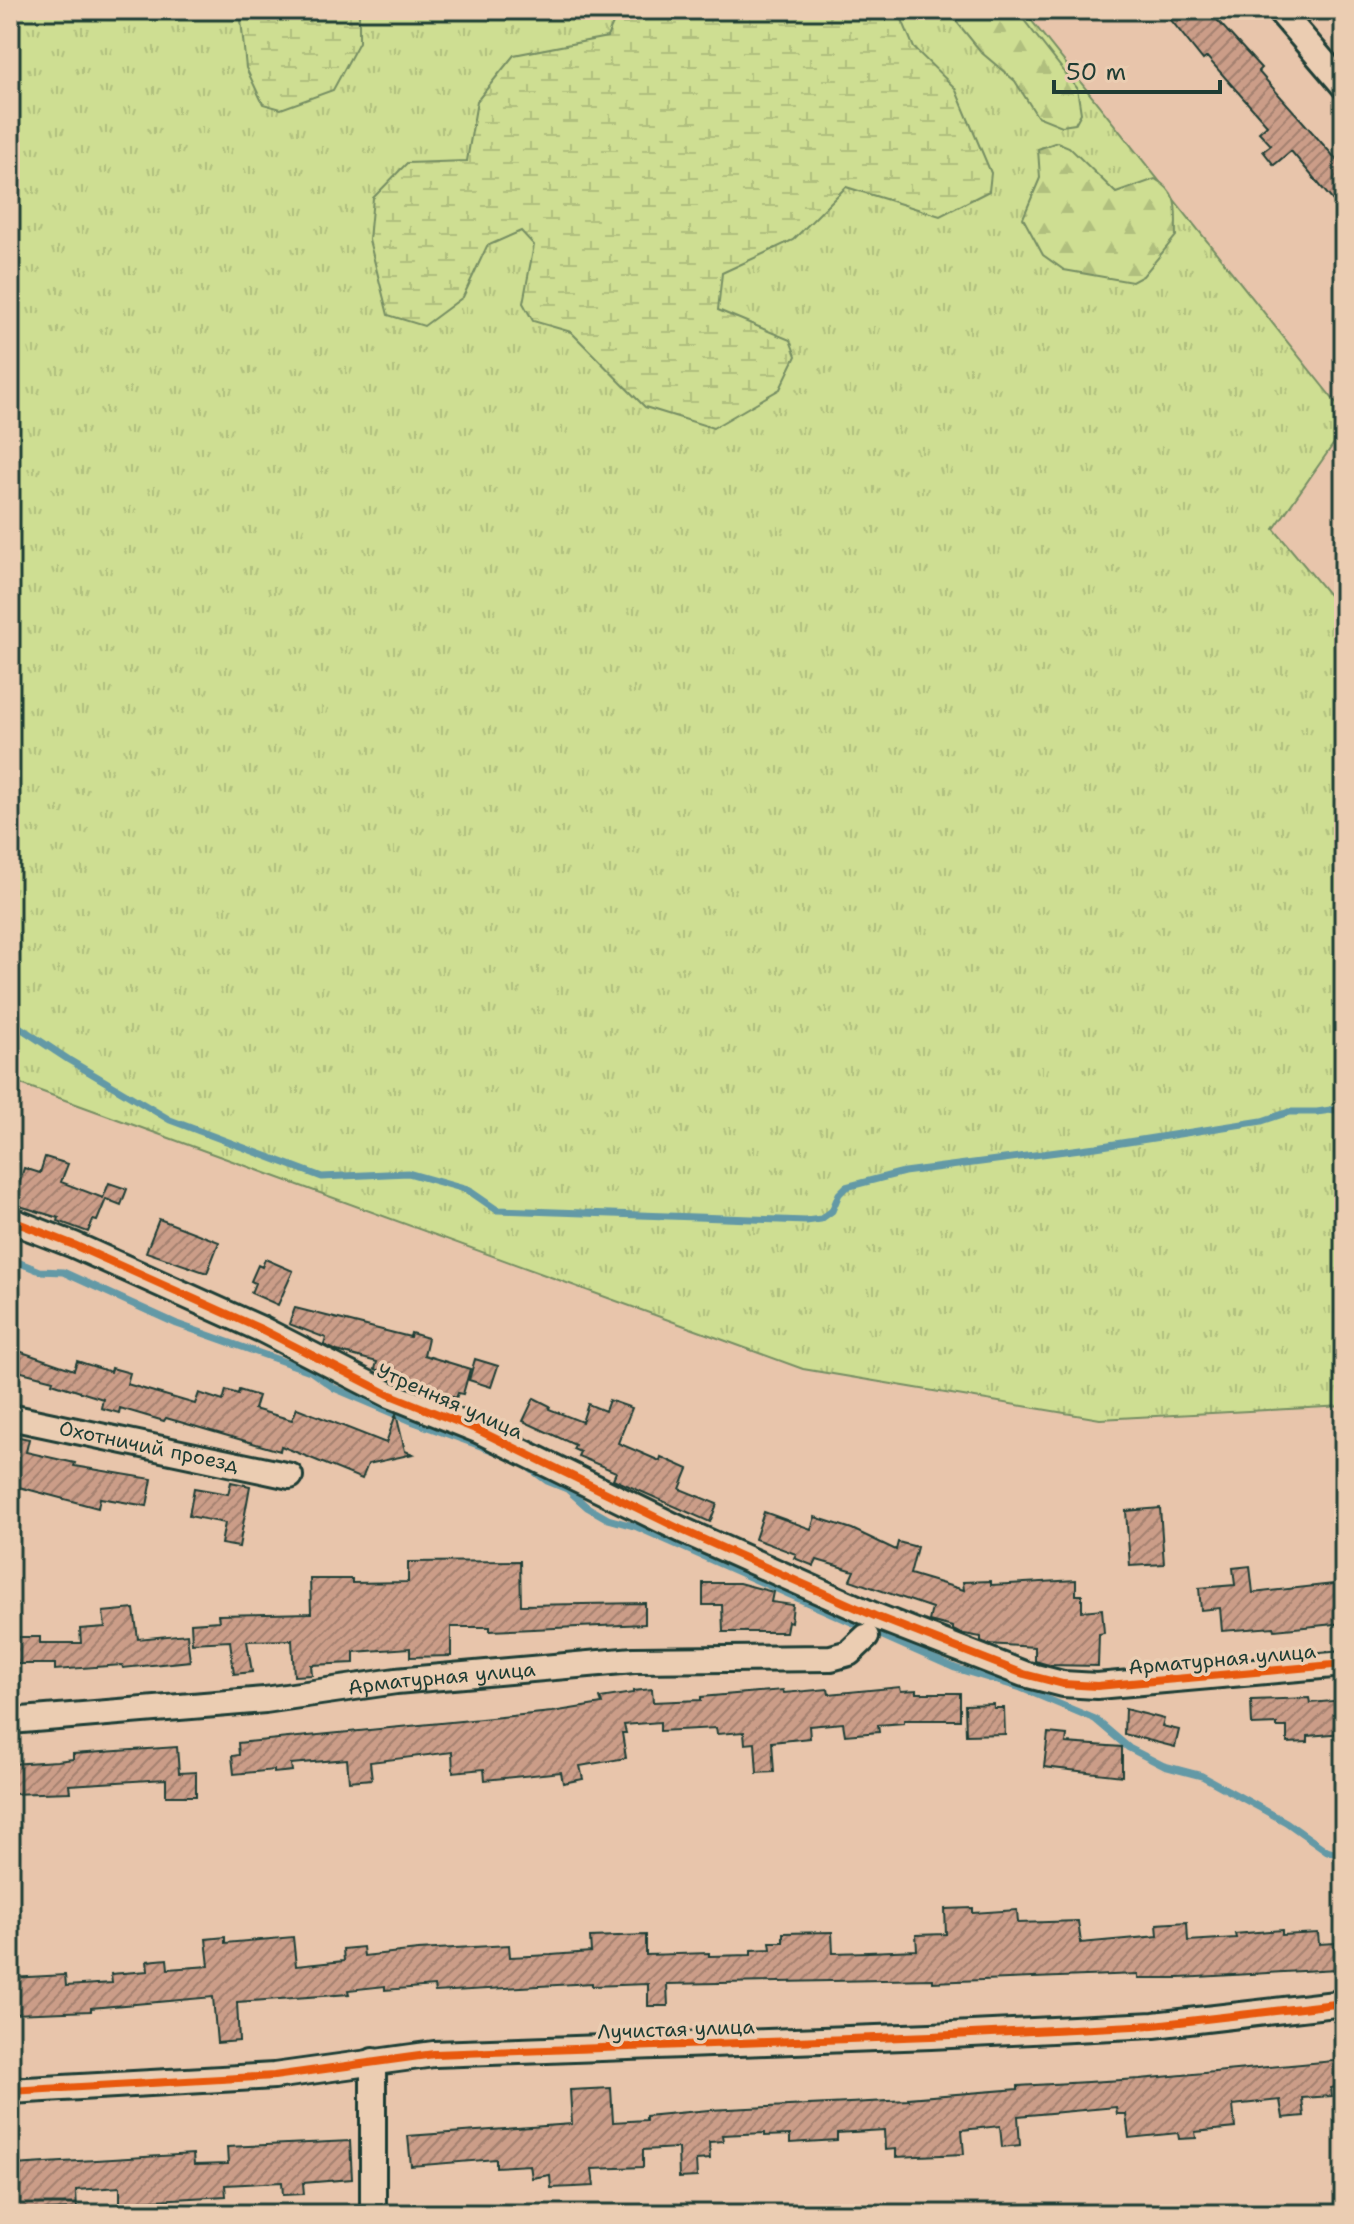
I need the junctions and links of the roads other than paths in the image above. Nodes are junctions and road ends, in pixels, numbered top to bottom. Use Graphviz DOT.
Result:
graph roads {
  1 [pos="1279,10"];
  2 [pos="1344,86"];
  3 [pos="10,1220"];
  4 [pos="10,1417"];
  5 [pos="290,1476"];
  6 [pos="871,1626"];
  7 [pos="1344,1664"];
  8 [pos="10,1721"];
  9 [pos="1344,2003"];
  10 [pos="373,2061"];
  11 [pos="10,2091"];
  12 [pos="373,2214"];
  1 -- 2 [label="street"];
  3 -- 6 [label="street, Утренняя улица"];
  4 -- 5 [label="street, Охотничий проезд"];
  6 -- 7 [label="street, Арматурная улица"];
  6 -- 8 [label="street, Арматурная улица"];
  9 -- 10 [label="street, Лучистая улица"];
  10 -- 11 [label="street, Лучистая улица"];
  10 -- 12 [label="street"];
}
